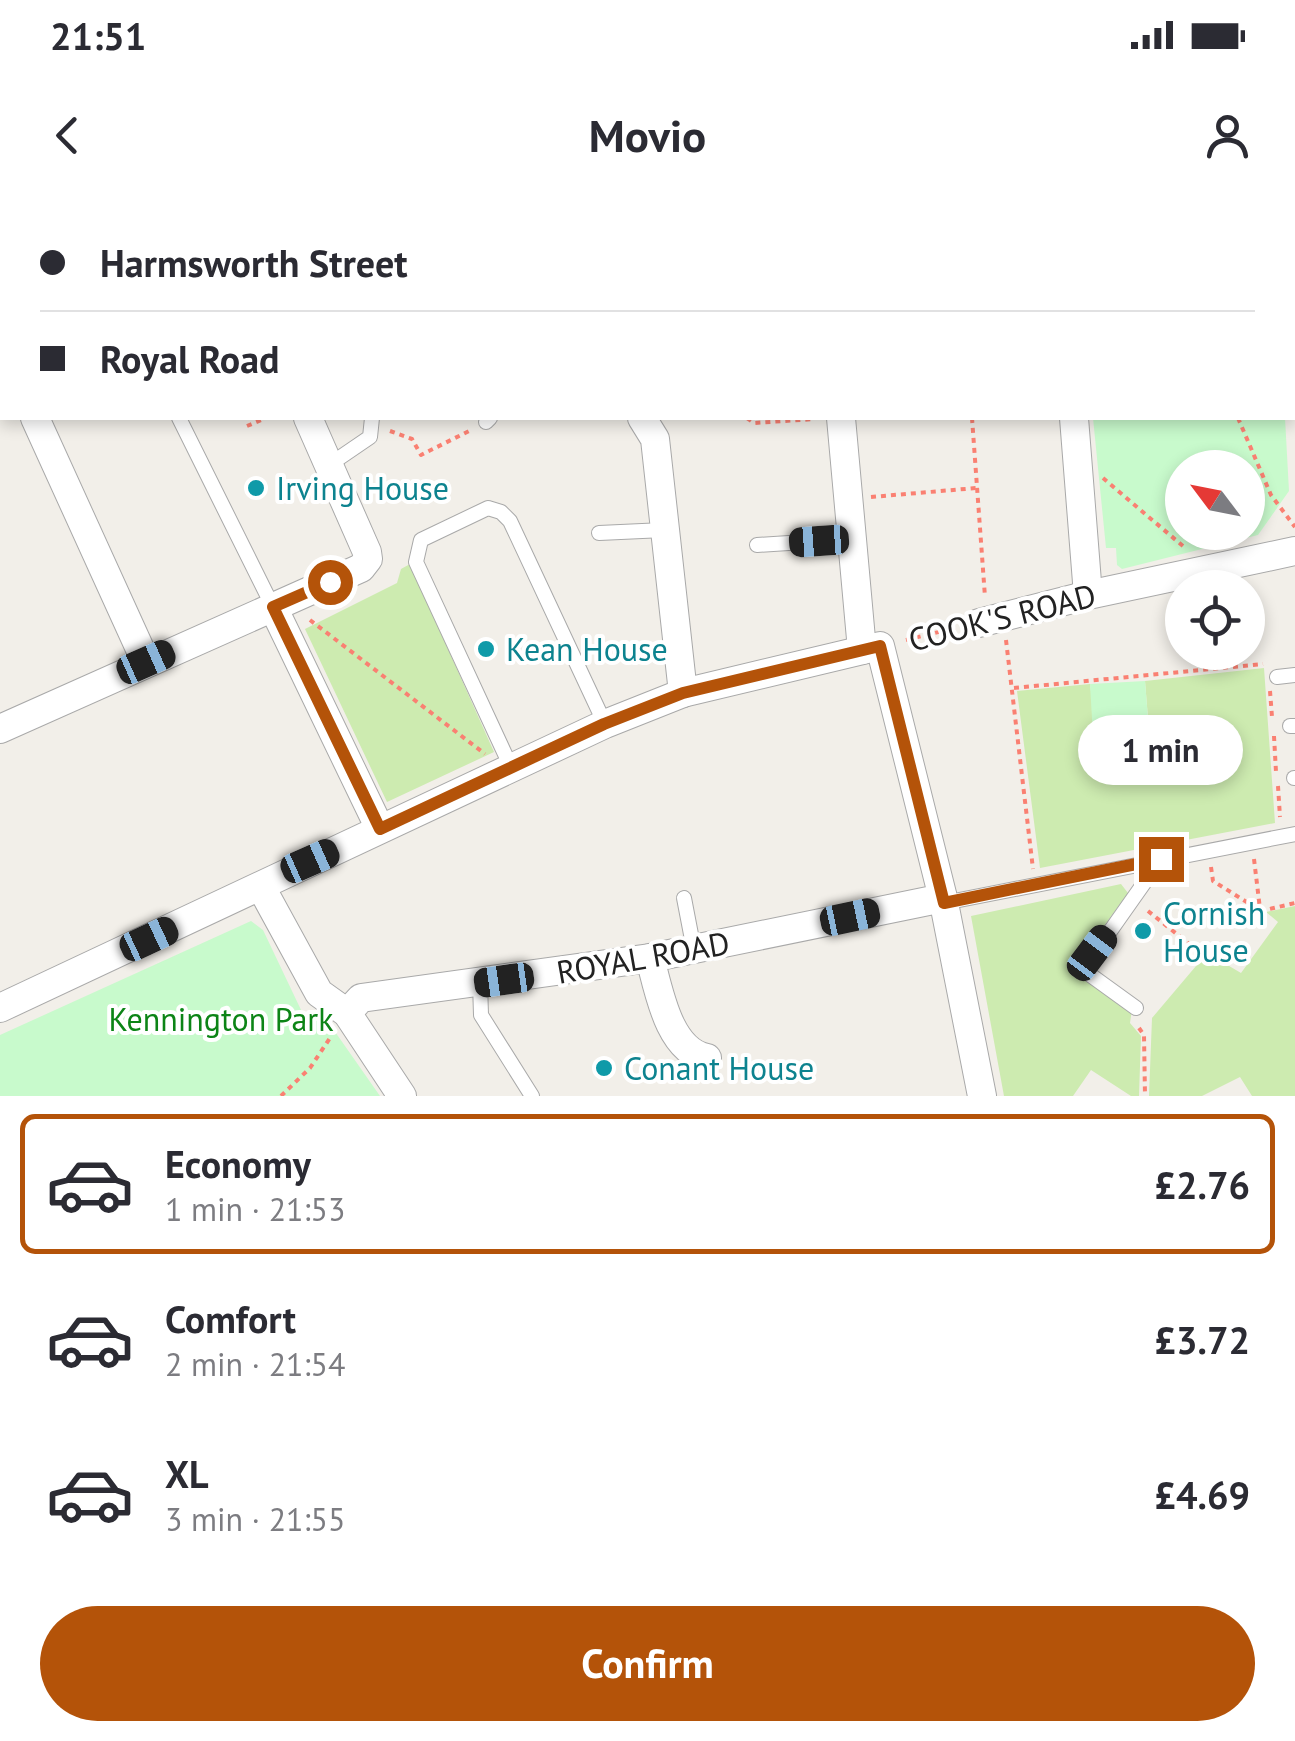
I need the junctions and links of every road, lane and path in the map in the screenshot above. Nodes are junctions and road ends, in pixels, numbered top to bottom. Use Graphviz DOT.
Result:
graph roads {
  1 [pos="36,420"];
  2 [pos="180,420"];
  3 [pos="261,420"];
  4 [pos="306,420"];
  5 [pos="488,420"];
  6 [pos="643,420"];
  7 [pos="749,420"];
  8 [pos="792,420"];
  9 [pos="841,420"];
  10 [pos="972,420"];
  11 [pos="1074,420"];
  12 [pos="1239,420"];
  13 [pos="372,421"];
  14 [pos="247,426"];
  15 [pos="328,465"];
  16 [pos="978,488"];
  17 [pos="846,499"];
  18 [pos="1130,502"];
  19 [pos="1295,528"];
  20 [pos="664,530"];
  21 [pos="599,533"];
  22 [pos="850,539"];
  23 [pos="757,545"];
  24 [pos="1295,551"];
  25 [pos="1202,570"];
  26 [pos="1165,578"];
  27 [pos="1088,594"];
  28 [pos="285,601"];
  29 [pos="990,620"];
  30 [pos="871,648"];
  31 [pos="146,662"];
  32 [pos="1272,674"];
  33 [pos="1295,675"];
  34 [pos="1013,688"];
  35 [pos="683,693"];
  36 [pos="1272,718"];
  37 [pos="604,724"];
  38 [pos="0,729"];
  39 [pos="1274,736"];
  40 [pos="507,769"];
  41 [pos="1280,826"];
  42 [pos="380,829"];
  43 [pos="1295,834"];
  44 [pos="1267,851"];
  45 [pos="1253,854"];
  46 [pos="1239,857"];
  47 [pos="1161,859"];
  48 [pos="1224,860"];
  49 [pos="1045,871"];
  50 [pos="1150,875"];
  51 [pos="261,888"];
  52 [pos="684,898"];
  53 [pos="943,900"];
  54 [pos="1295,902"];
  55 [pos="1260,911"];
  56 [pos="694,950"];
  57 [pos="1204,955"];
  58 [pos="650,958"];
  59 [pos="480,983"];
  60 [pos="0,1008"];
  61 [pos="1136,1008"];
  62 [pos="342,1020"];
  63 [pos="708,1058"];
  64 [pos="282,1096"];
  65 [pos="402,1096"];
  66 [pos="532,1096"];
  67 [pos="982,1096"];
  68 [pos="1145,1096"];
  1 -- 31 [label="street"];
  2 -- 28 [label="lane"];
  3 -- 14 [label="path"];
  4 -- 15 [label="street"];
  5 -- 13 [label="path"];
  6 -- 20 [label="street"];
  7 -- 8 [label="path"];
  9 -- 17 [label="street"];
  10 -- 16 [label="path"];
  11 -- 27 [label="street"];
  12 -- 19 [label="path"];
  13 -- 15 [label="lane"];
  15 -- 28 [label="street"];
  16 -- 17 [label="path"];
  16 -- 29 [label="path"];
  17 -- 22 [label="street"];
  18 -- 25 [label="path"];
  20 -- 21 [label="lane"];
  20 -- 35 [label="street"];
  22 -- 23 [label="lane"];
  22 -- 30 [label="street"];
  24 -- 25 [label="street, COOK'S ROAD"];
  26 -- 27 [label="street, COOK'S ROAD"];
  27 -- 29 [label="street, COOK'S ROAD"];
  28 -- 31 [label="street"];
  28 -- 40 [label="path"];
  28 -- 42 [label="street"];
  29 -- 30 [label="path, COOK'S ROAD"];
  29 -- 34 [label="path"];
  30 -- 35 [label="street, COOK'S ROAD"];
  30 -- 53 [label="street"];
  31 -- 38 [label="street"];
  32 -- 33 [label="lane"];
  32 -- 34 [label="path"];
  32 -- 36 [label="path"];
  34 -- 49 [label="path"];
  35 -- 37 [label="street, COOK'S ROAD"];
  37 -- 40 [label="street, COOK'S ROAD"];
  37 -- 40 [label="lane"];
  39 -- 41 [label="path"];
  40 -- 42 [label="street, COOK'S ROAD"];
  42 -- 51 [label="street, COOK'S ROAD"];
  43 -- 47 [label="lane, ROYAL ROAD"];
  44 -- 45 [label="path"];
  45 -- 46 [label="path"];
  45 -- 55 [label="path"];
  47 -- 50 [label="lane"];
  47 -- 53 [label="lane, ROYAL ROAD"];
  48 -- 55 [label="path"];
  50 -- 57 [label="path"];
  50 -- 61 [label="lane"];
  51 -- 60 [label="street, COOK'S ROAD"];
  51 -- 62 [label="street"];
  52 -- 56 [label="lane"];
  53 -- 56 [label="street, ROYAL ROAD"];
  53 -- 67 [label="street"];
  54 -- 55 [label="path"];
  56 -- 58 [label="street, ROYAL ROAD"];
  58 -- 59 [label="street, ROYAL ROAD"];
  58 -- 63 [label="street"];
  59 -- 62 [label="street, ROYAL ROAD"];
  59 -- 66 [label="lane"];
  61 -- 68 [label="path"];
  62 -- 64 [label="path"];
  62 -- 65 [label="street"];
}
